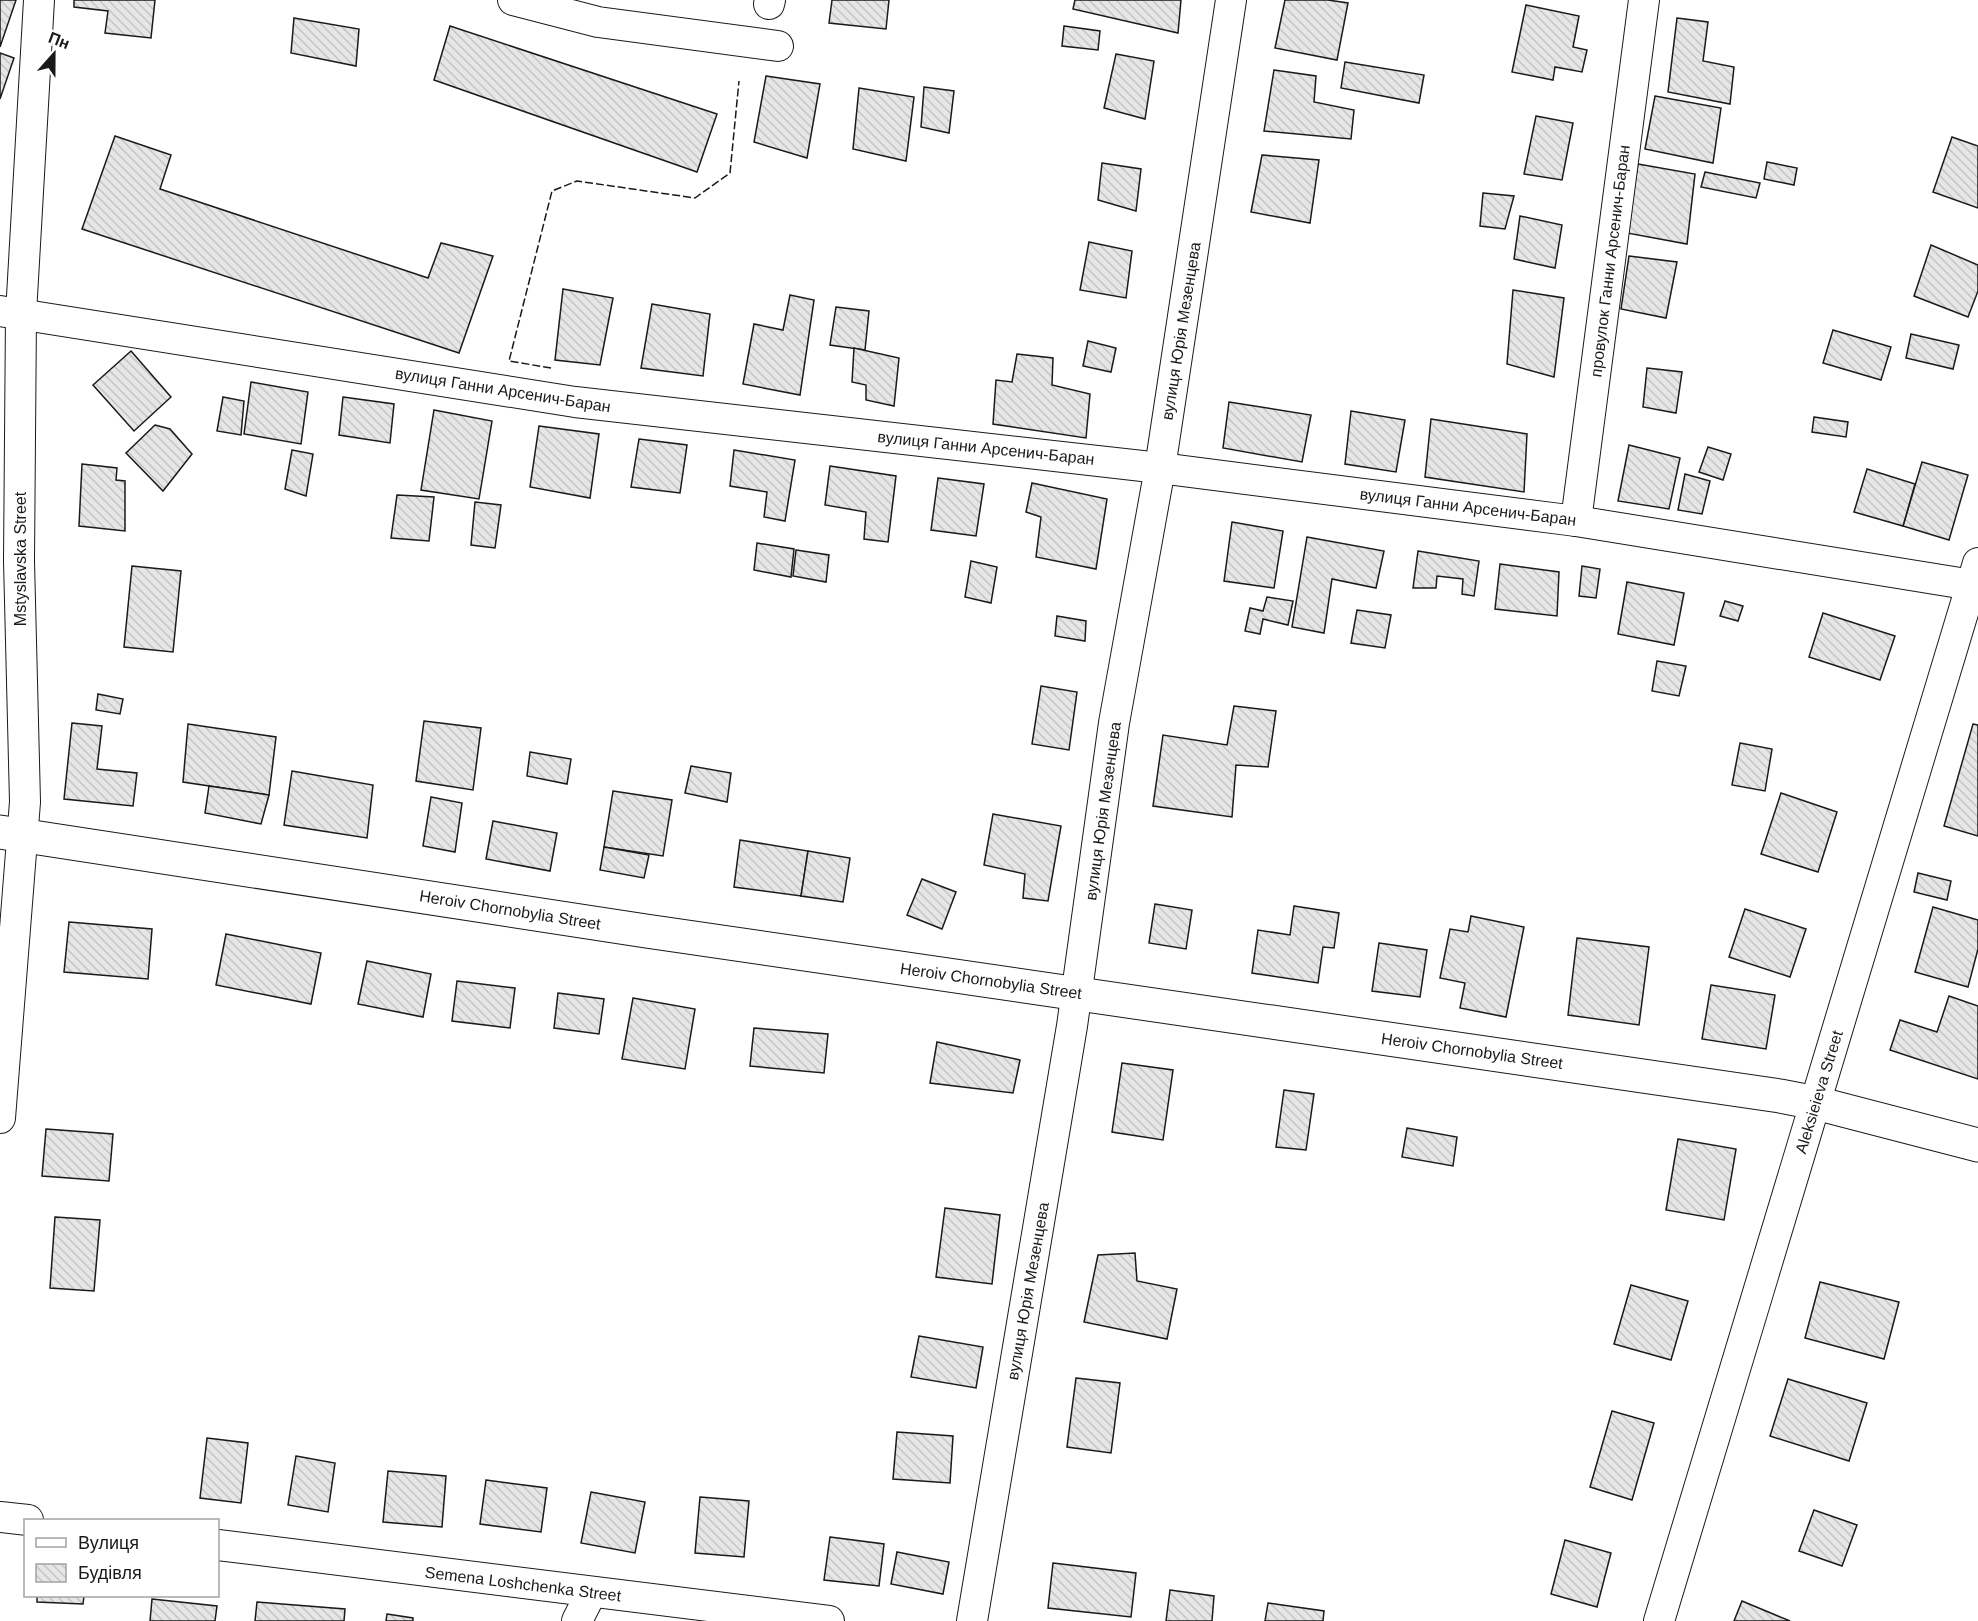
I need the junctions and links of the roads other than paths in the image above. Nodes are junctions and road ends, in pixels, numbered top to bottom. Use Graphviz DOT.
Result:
graph roads {
  1 [pos="39,0"];
  2 [pos="513,0"];
  3 [pos="1231,0"];
  4 [pos="1644,0"];
  5 [pos="778,46"];
  6 [pos="10,312"];
  7 [pos="1160,468"];
  8 [pos="1576,521"];
  9 [pos="1976,578"];
  10 [pos="11,834"];
  11 [pos="1076,993"];
  12 [pos="1816,1103"];
  13 [pos="0,1118"];
  14 [pos="1978,1145"];
  15 [pos="0,1517"];
  16 [pos="24,1520"];
  17 [pos="219,1545"];
  18 [pos="591,1593"];
  19 [pos="577,1621"];
  20 [pos="829,1621"];
  21 [pos="972,1621"];
  22 [pos="1659,1621"];
  1 -- 6 [label="street, Mstyslavska Street"];
  2 -- 5 [label="street"];
  3 -- 7 [label="street, вулиця Юрія Мезенцева"];
  4 -- 8 [label="street, провулок Ганни Арсенич-Баран"];
  6 -- 7 [label="street, вулиця Ганни Арсенич-Баран"];
  6 -- 10 [label="street, Mstyslavska Street"];
  7 -- 8 [label="street, вулиця Ганни Арсенич-Баран"];
  7 -- 11 [label="street, вулиця Юрія Мезенцева"];
  8 -- 9 [label="street, вулиця Ганни Арсенич-Баран"];
  9 -- 12 [label="street, Aleksieieva Street"];
  10 -- 11 [label="main road, Heroiv Chornobylia Street"];
  10 -- 13 [label="street, Mstyslavska Street"];
  11 -- 12 [label="main road, Heroiv Chornobylia Street"];
  11 -- 21 [label="street, вулиця Юрія Мезенцева"];
  12 -- 14 [label="main road, Heroiv Chornobylia Street"];
  12 -- 22 [label="street, Aleksieieva Street"];
  15 -- 16 [label="street"];
  17 -- 18 [label="street, Semena Loshchenka Street"];
  18 -- 19 [label="street"];
  18 -- 20 [label="street, Semena Loshchenka Street"];
}
